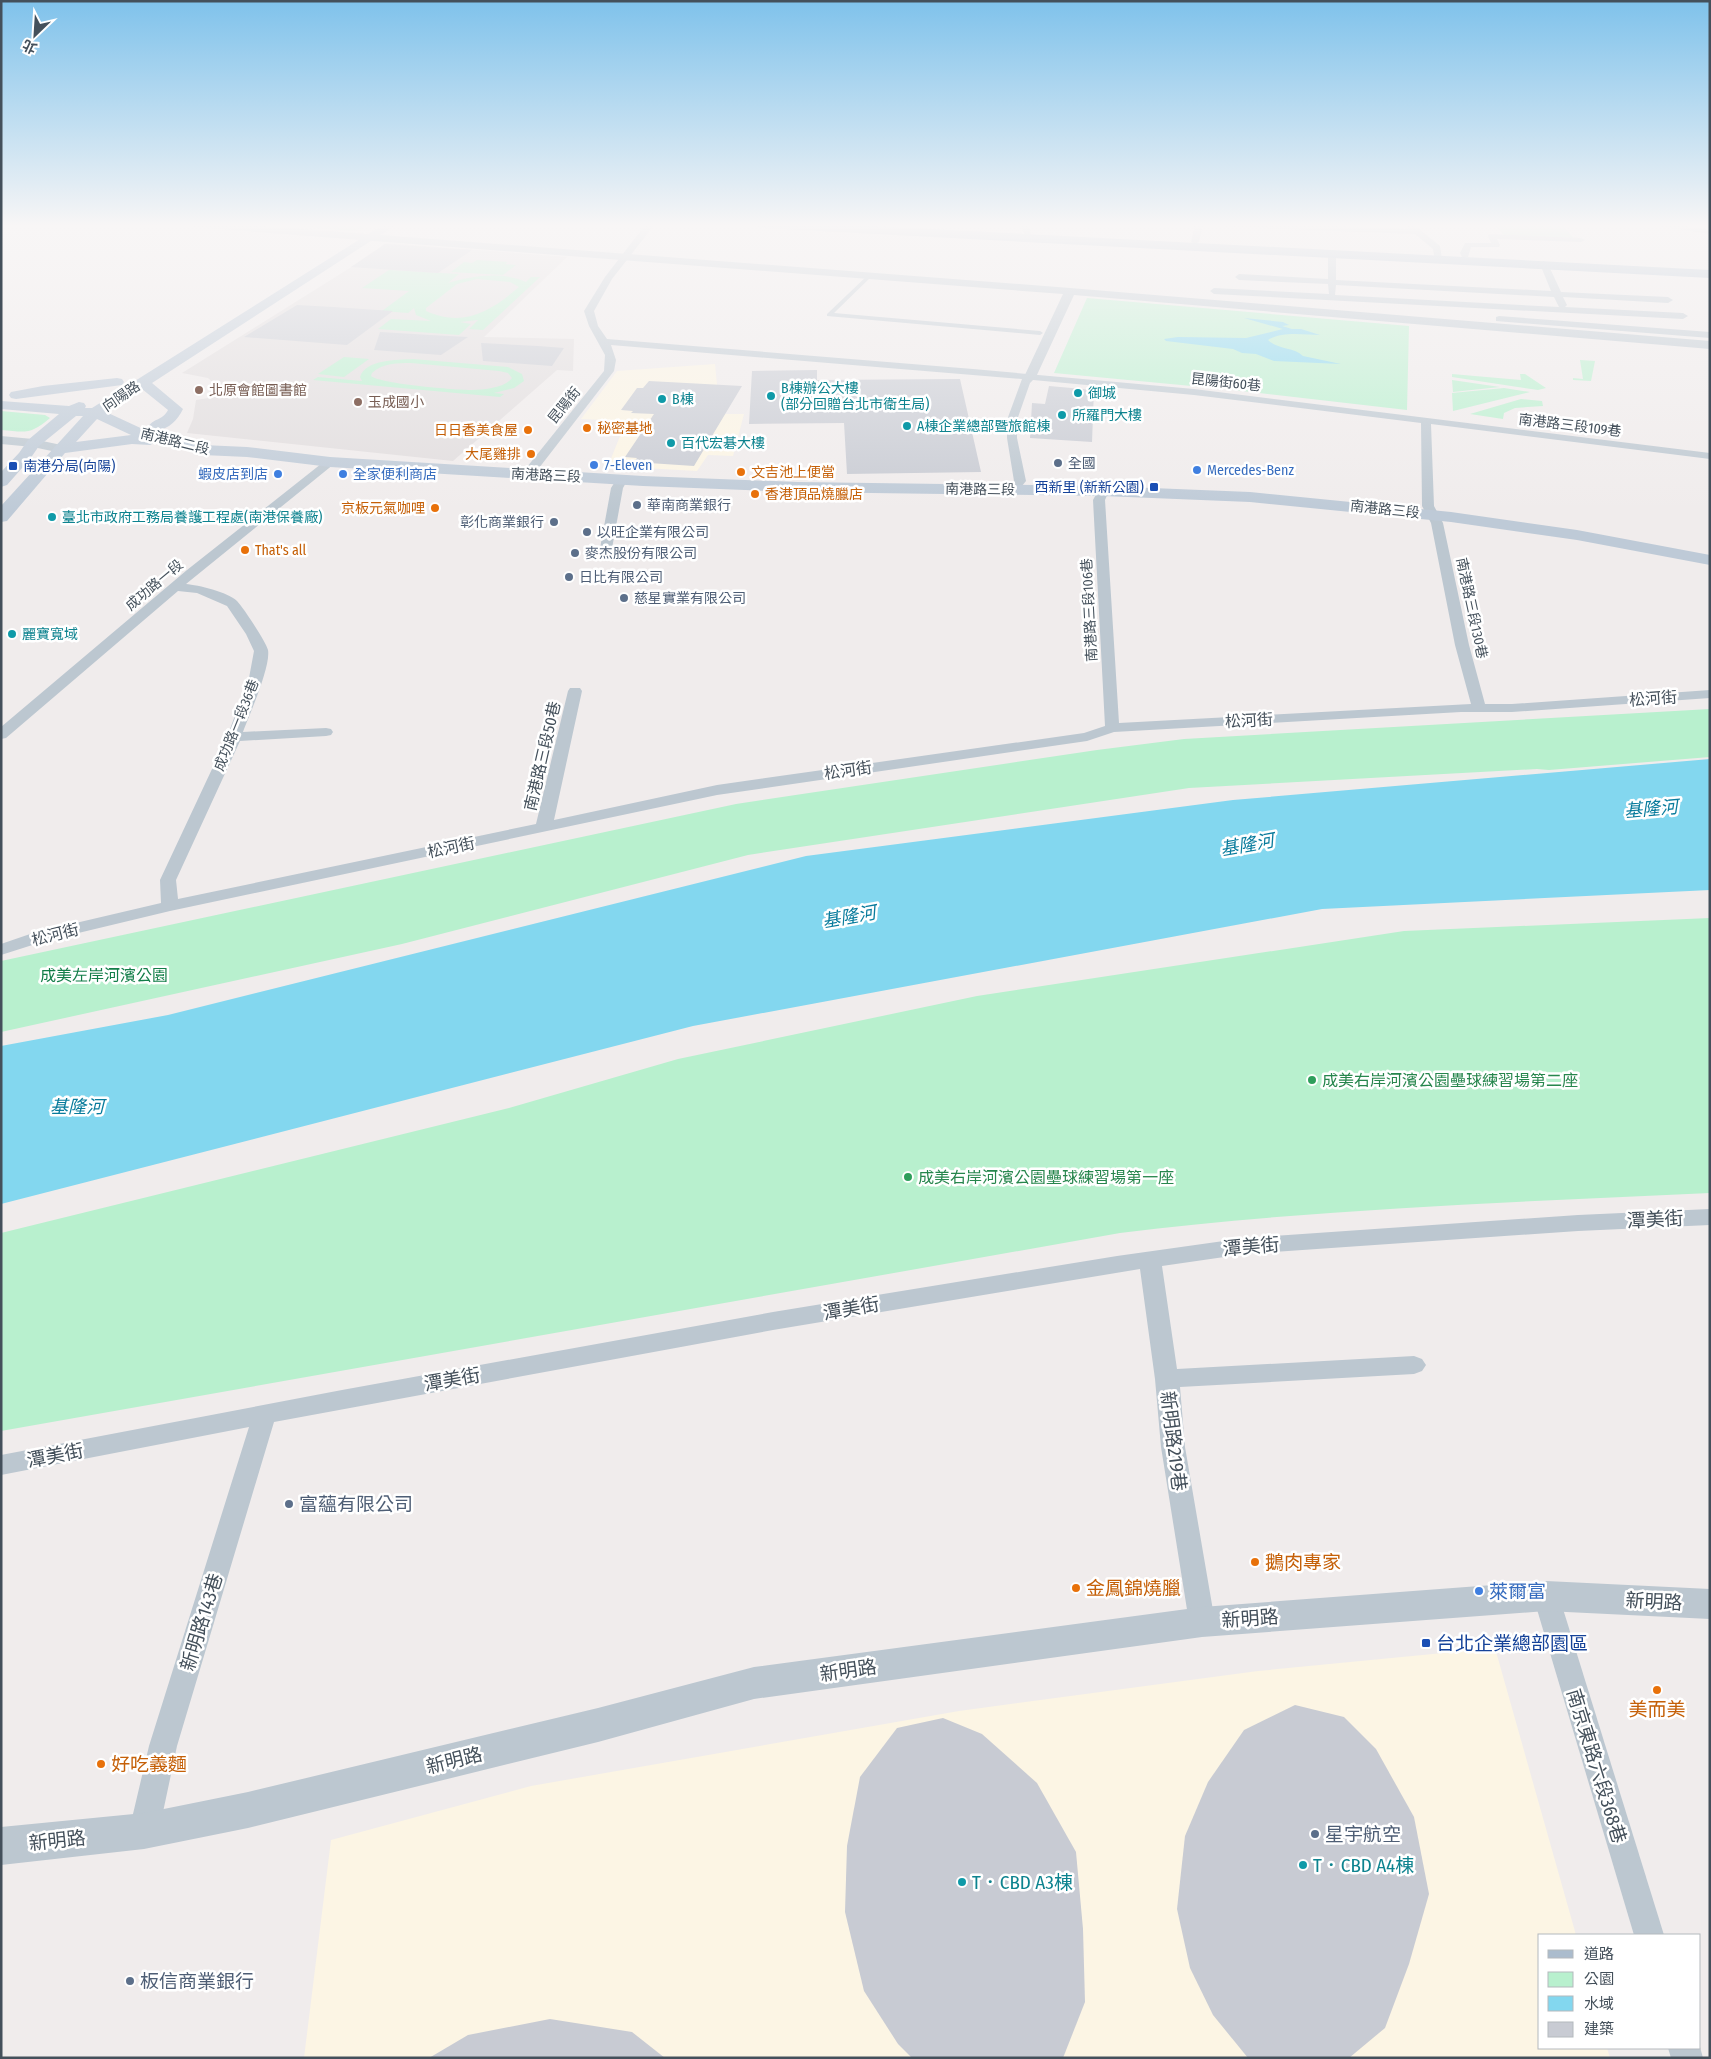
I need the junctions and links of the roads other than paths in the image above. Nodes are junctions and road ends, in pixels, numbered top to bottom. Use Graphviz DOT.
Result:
graph roads {
  1 [pos="225,320"];
  2 [pos="592,320"];
  3 [pos="888,320"];
  4 [pos="1056,320"];
  5 [pos="1485,320"];
  6 [pos="1489,320"];
  7 [pos="1570,320"];
  8 [pos="1700,322"];
  9 [pos="1573,327"];
  10 [pos="1040,333"];
  11 [pos="1708,339"];
  12 [pos="604,342"];
  13 [pos="1030,377"];
  14 [pos="130,378"];
  15 [pos="9,394"];
  16 [pos="1,404"];
  17 [pos="96,407"];
  18 [pos="71,411"];
  19 [pos="1426,422"];
  20 [pos="156,426"];
  21 [pos="1,440"];
  22 [pos="163,441"];
  23 [pos="33,443"];
  24 [pos="61,449"];
  25 [pos="247,452"];
  26 [pos="1710,456"];
  27 [pos="330,462"];
  28 [pos="527,474"];
  29 [pos="622,479"];
  30 [pos="1,482"];
  31 [pos="1013,490"];
  32 [pos="1102,491"];
  33 [pos="1432,514"];
  34 [pos="1,517"];
  35 [pos="604,554"];
  36 [pos="1710,560"];
  37 [pos="175,587"];
  38 [pos="575,691"];
  39 [pos="1710,694"];
  40 [pos="1479,708"];
  41 [pos="1112,728"];
  42 [pos="326,732"];
  43 [pos="1,736"];
  44 [pos="234,738"];
  45 [pos="542,828"];
  46 [pos="170,906"];
  47 [pos="136,914"];
  48 [pos="1,950"];
  49 [pos="1710,1217"];
  50 [pos="1150,1260"];
  51 [pos="1414,1365"];
  52 [pos="1167,1379"];
  53 [pos="264,1414"];
  54 [pos="1,1465"];
  55 [pos="1546,1596"];
  56 [pos="1710,1604"];
  57 [pos="1202,1622"];
  58 [pos="144,1831"];
  59 [pos="1,1846"];
  60 [pos="1649,1934"];
  1 -- 14 [label="main road, 向陽路"];
  2 -- 12 [label="street, 昆陽街"];
  3 -- 10 [label="street"];
  4 -- 13 [label="street"];
  5 -- 11 [label="street"];
  6 -- 9 [label="street"];
  7 -- 9 [label="street"];
  8 -- 11 [label="street"];
  9 -- 11 [label="street"];
  12 -- 13 [label="street, 昆陽街60巷"];
  12 -- 28 [label="street, 昆陽街"];
  13 -- 19 [label="street, 昆陽街60巷"];
  13 -- 31 [label="street"];
  14 -- 15 [label="main road"];
  14 -- 17 [label="main road, 向陽路"];
  14 -- 17 [label="main road, 向陽路"];
  14 -- 20 [label="main road"];
  15 -- 17 [label="main road, 南港路二段"];
  16 -- 18 [label="main road, 南港路二段"];
  17 -- 18 [label="main road, 南港路二段"];
  17 -- 20 [label="main road, 南港路二段"];
  17 -- 22 [label="main road, 南港路二段"];
  17 -- 24 [label="main road, 向陽路"];
  18 -- 23 [label="main road"];
  19 -- 26 [label="street, 南港路三段109巷"];
  19 -- 33 [label="street"];
  20 -- 25 [label="main road, 南港路二段"];
  21 -- 23 [label="street"];
  22 -- 24 [label="main road"];
  22 -- 25 [label="main road, 南港路二段"];
  23 -- 24 [label="street"];
  23 -- 30 [label="main road"];
  24 -- 34 [label="main road, 向陽路"];
  25 -- 27 [label="main road, 南港路三段"];
  27 -- 28 [label="main road, 南港路三段"];
  27 -- 37 [label="street, 成功路一段"];
  28 -- 29 [label="main road, 南港路三段"];
  29 -- 31 [label="main road, 南港路三段"];
  29 -- 35 [label="street"];
  31 -- 32 [label="main road, 南港路三段"];
  32 -- 33 [label="main road, 南港路三段"];
  32 -- 41 [label="street, 南港路三段106巷"];
  33 -- 36 [label="main road, 南港路三段"];
  33 -- 40 [label="street, 南港路三段130巷"];
  37 -- 43 [label="street, 成功路一段"];
  37 -- 44 [label="street, 成功路一段36巷"];
  38 -- 45 [label="street, 南港路三段50巷"];
  39 -- 40 [label="street, 松河街"];
  40 -- 41 [label="street, 松河街"];
  41 -- 45 [label="street, 松河街"];
  42 -- 44 [label="street"];
  44 -- 46 [label="street, 成功路一段36巷"];
  45 -- 46 [label="street, 松河街"];
  46 -- 47 [label="street, 松河街"];
  47 -- 48 [label="street, 松河街"];
  49 -- 50 [label="street, 潭美街"];
  50 -- 52 [label="street, 新明路219巷"];
  50 -- 53 [label="street, 潭美街"];
  51 -- 52 [label="street"];
  52 -- 57 [label="street, 新明路219巷"];
  53 -- 54 [label="street, 潭美街"];
  53 -- 58 [label="street, 新明路143巷"];
  55 -- 56 [label="street, 新明路"];
  55 -- 57 [label="street, 新明路"];
  55 -- 60 [label="street, 南京東路六段368巷"];
  57 -- 58 [label="street, 新明路"];
  58 -- 59 [label="street, 新明路"];
}
